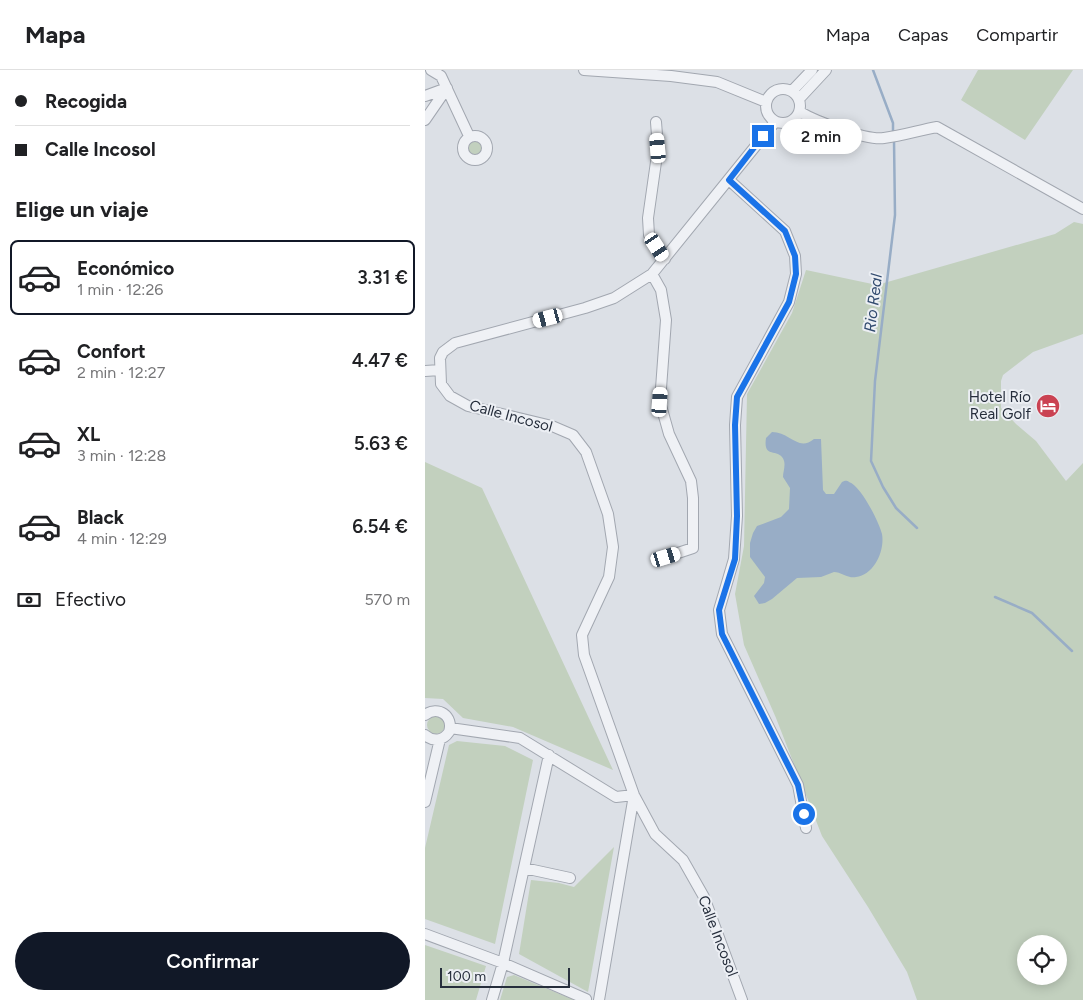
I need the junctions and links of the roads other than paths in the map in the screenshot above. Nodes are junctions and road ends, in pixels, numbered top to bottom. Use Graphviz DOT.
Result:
graph roads {
  1 [pos="431,70"];
  2 [pos="584,70"];
  3 [pos="812,70"];
  4 [pos="826,70"];
  5 [pos="447,88"];
  6 [pos="795,95"];
  7 [pos="425,96"];
  8 [pos="766,102"];
  9 [pos="799,112"];
  10 [pos="425,120"];
  11 [pos="655,122"];
  12 [pos="775,122"];
  13 [pos="469,136"];
  14 [pos="729,180"];
  15 [pos="1083,209"];
  16 [pos="665,259"];
  17 [pos="652,274"];
  18 [pos="440,370"];
  19 [pos="425,371"];
  20 [pos="666,557"];
  21 [pos="425,715"];
  22 [pos="450,728"];
  23 [pos="425,735"];
  24 [pos="440,739"];
  25 [pos="549,755"];
  26 [pos="634,795"];
  27 [pos="425,802"];
  28 [pos="806,828"];
  29 [pos="524,868"];
  30 [pos="570,878"];
  31 [pos="425,934"];
  32 [pos="503,963"];
  33 [pos="586,999"];
  34 [pos="493,1000"];
  35 [pos="599,1000"];
  36 [pos="742,1000"];
  1 -- 5 [label="street"];
  2 -- 8 [label="street"];
  3 -- 6 [label="street"];
  4 -- 6 [label="street"];
  5 -- 7 [label="street"];
  5 -- 10 [label="street"];
  5 -- 13 [label="street"];
  6 -- 8 [label="street"];
  6 -- 9 [label="street"];
  8 -- 12 [label="street"];
  9 -- 12 [label="street"];
  9 -- 15 [label="street"];
  11 -- 16 [label="street"];
  12 -- 14 [label="street"];
  14 -- 16 [label="street"];
  14 -- 28 [label="street"];
  16 -- 17 [label="street"];
  17 -- 18 [label="street"];
  17 -- 20 [label="street"];
  18 -- 19 [label="street"];
  18 -- 26 [label="street, Calle Incosol"];
  21 -- 22 [label="street"];
  22 -- 24 [label="street"];
  22 -- 25 [label="street"];
  23 -- 24 [label="street"];
  24 -- 27 [label="street"];
  25 -- 26 [label="street"];
  25 -- 29 [label="street"];
  26 -- 35 [label="street"];
  26 -- 36 [label="street, Calle Incosol"];
  29 -- 30 [label="street"];
  29 -- 32 [label="street"];
  31 -- 32 [label="street"];
  32 -- 33 [label="street"];
  32 -- 34 [label="street"];
}
